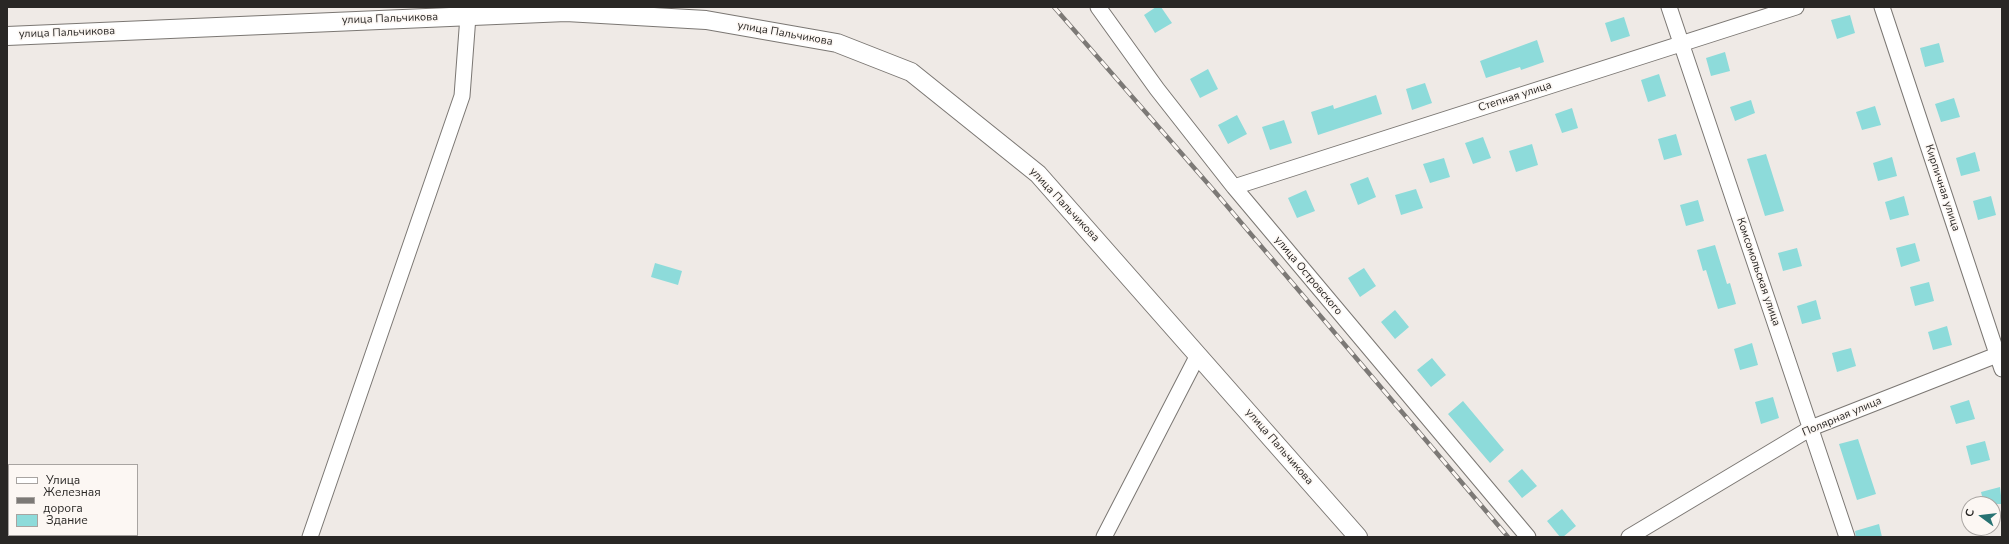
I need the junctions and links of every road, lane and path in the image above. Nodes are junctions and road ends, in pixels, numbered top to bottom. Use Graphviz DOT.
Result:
graph roads {
  1 [pos="1098,7"];
  2 [pos="1668,7"];
  3 [pos="1796,7"];
  4 [pos="1882,7"];
  5 [pos="468,16"];
  6 [pos="7,36"];
  7 [pos="1681,44"];
  8 [pos="1234,187"];
  9 [pos="2000,354"];
  10 [pos="1198,355"];
  11 [pos="2002,369"];
  12 [pos="1811,428"];
  13 [pos="310,537"];
  14 [pos="1104,537"];
  15 [pos="1358,537"];
  16 [pos="1528,537"];
  17 [pos="1629,537"];
  18 [pos="1847,537"];
  1 -- 8 [label="street, улица Островского"];
  2 -- 7 [label="street, Комсомольская улица"];
  3 -- 7 [label="street, Степная улица"];
  4 -- 9 [label="street, Кирпичная улица"];
  5 -- 6 [label="street, улица Пальчикова"];
  5 -- 10 [label="street, улица Пальчикова"];
  5 -- 13 [label="street"];
  7 -- 8 [label="street, Степная улица"];
  7 -- 12 [label="street, Комсомольская улица"];
  8 -- 16 [label="street, улица Островского"];
  9 -- 11 [label="street, Кирпичная улица"];
  9 -- 12 [label="street, Полярная улица"];
  10 -- 14 [label="street"];
  10 -- 15 [label="street, улица Пальчикова"];
  12 -- 17 [label="street, Полярная улица"];
  12 -- 18 [label="street, Комсомольская улица"];
}
